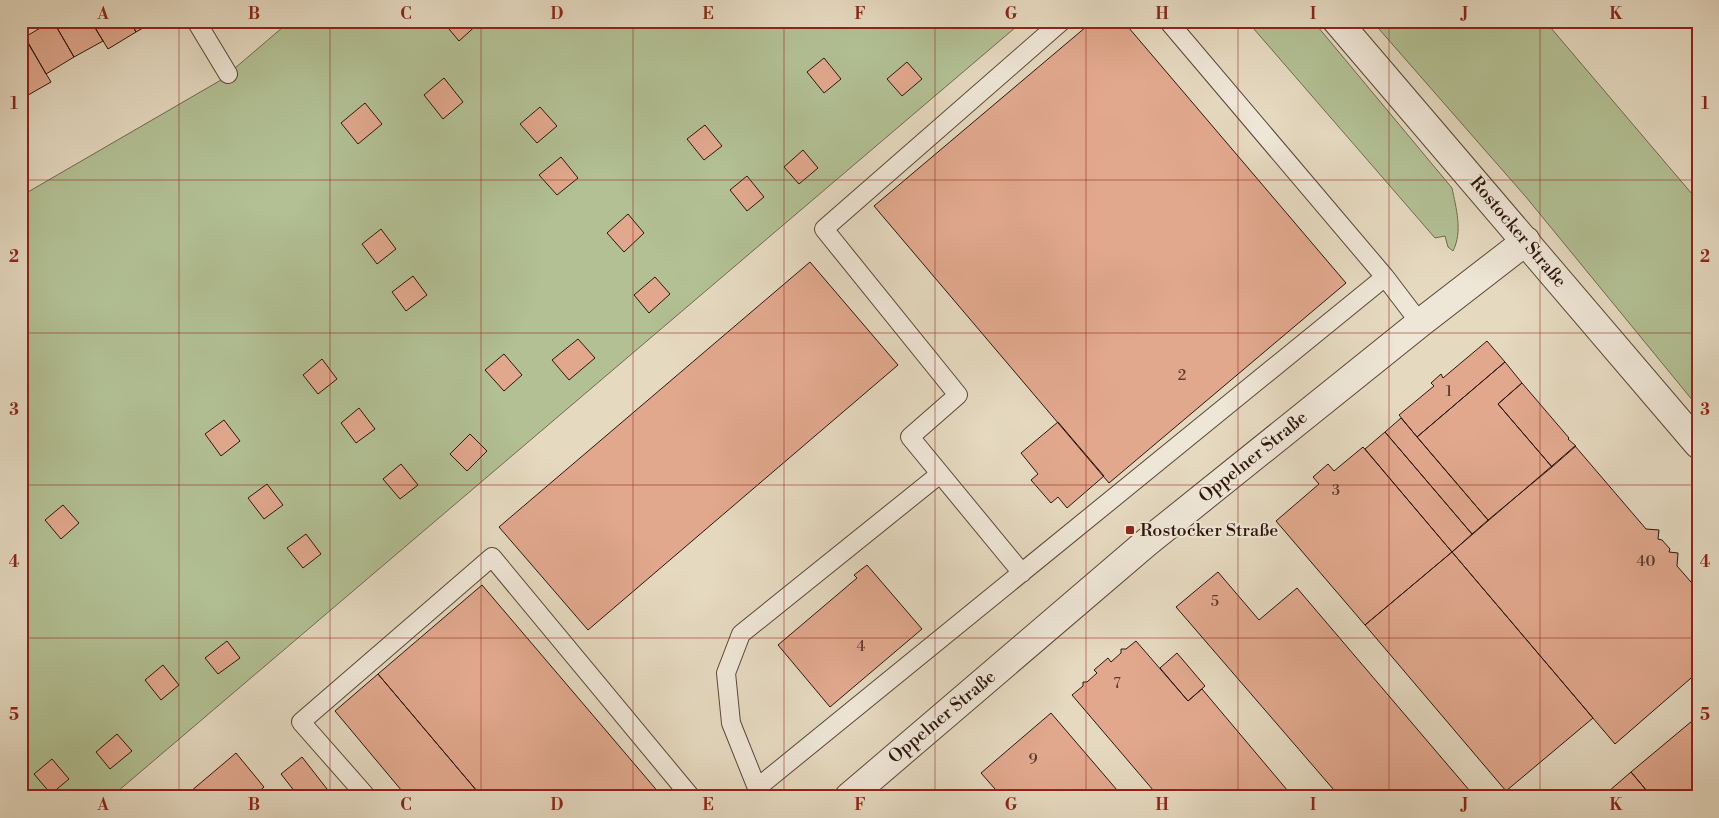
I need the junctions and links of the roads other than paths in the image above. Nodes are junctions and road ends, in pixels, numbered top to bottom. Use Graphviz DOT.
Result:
graph roads {
  1 [pos="196,21"];
  2 [pos="1062,21"];
  3 [pos="1168,21"];
  4 [pos="1337,21"];
  5 [pos="228,74"];
  6 [pos="1526,241"];
  7 [pos="1384,277"];
  8 [pos="1420,323"];
  9 [pos="1698,444"];
  10 [pos="940,474"];
  11 [pos="1022,573"];
  12 [pos="760,792"];
  13 [pos="367,797"];
  14 [pos="691,797"];
  15 [pos="849,797"];
  1 -- 5 [label="lane"];
  2 -- 10 [label="lane"];
  3 -- 7 [label="lane"];
  4 -- 6 [label="street, Rostocker Straße"];
  6 -- 8 [label="street, Oppelner Straße"];
  6 -- 9 [label="street, Rostocker Straße"];
  7 -- 8 [label="lane"];
  7 -- 11 [label="lane"];
  8 -- 15 [label="street, Oppelner Straße"];
  10 -- 11 [label="lane"];
  10 -- 12 [label="lane"];
  11 -- 12 [label="lane"];
  13 -- 14 [label="lane"];
}
